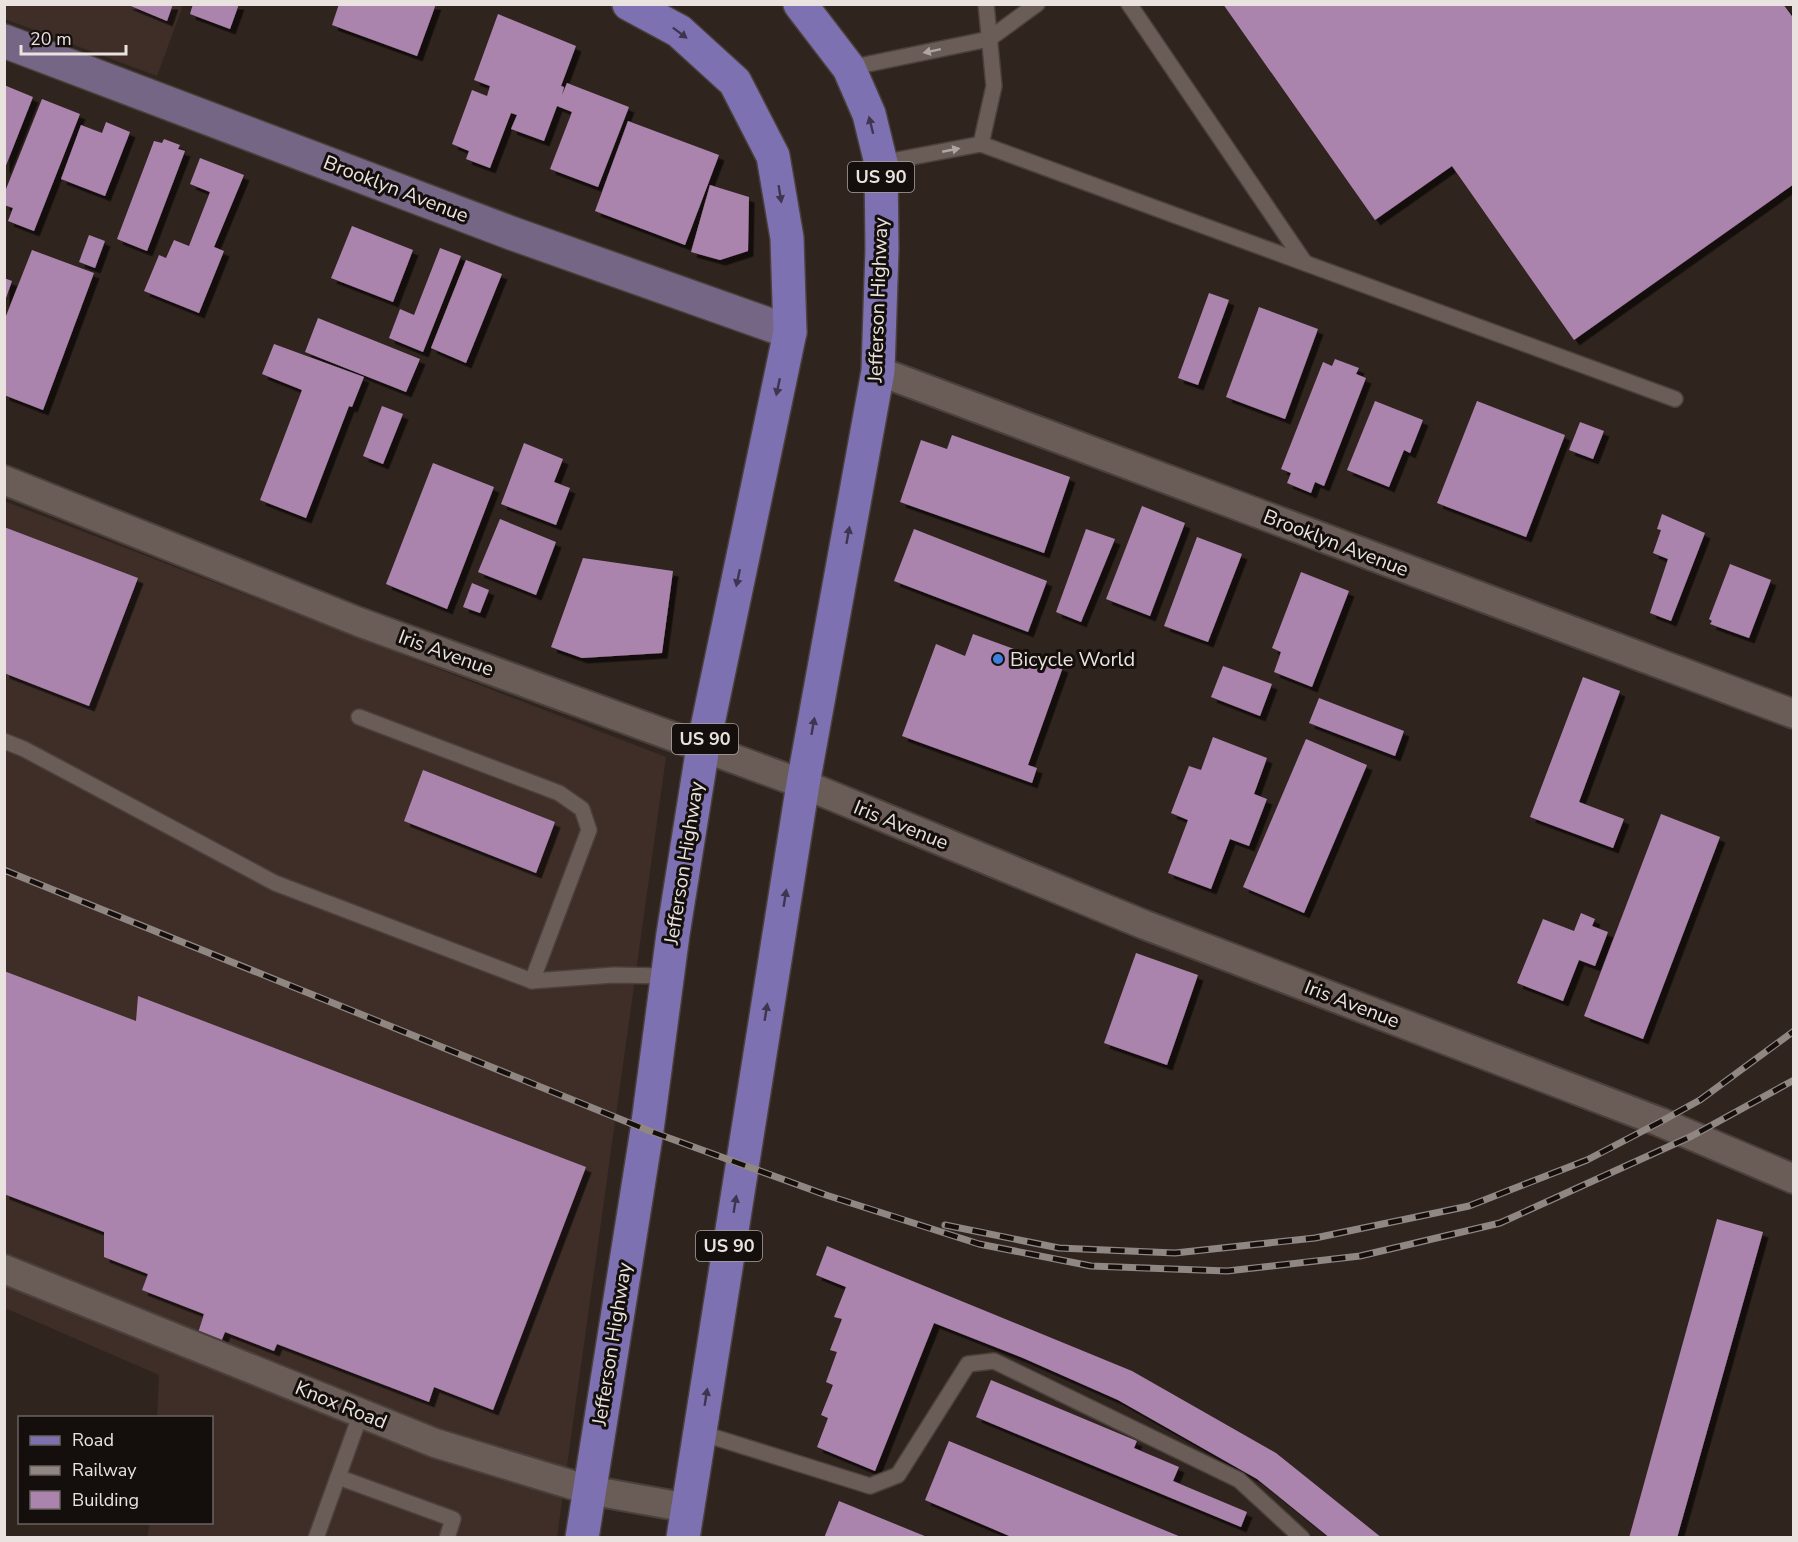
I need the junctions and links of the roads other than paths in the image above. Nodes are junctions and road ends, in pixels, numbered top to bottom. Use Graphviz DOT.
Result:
graph roads {
  1 [pos="629,4"];
  2 [pos="800,4"];
  3 [pos="986,4"];
  4 [pos="1037,4"];
  5 [pos="1129,4"];
  6 [pos="989,39"];
  7 [pos="4,40"];
  8 [pos="849,69"];
  9 [pos="981,144"];
  10 [pos="881,163"];
  11 [pos="1305,263"];
  12 [pos="790,332"];
  13 [pos="878,371"];
  14 [pos="1675,399"];
  15 [pos="4,480"];
  16 [pos="1794,714"];
  17 [pos="359,717"];
  18 [pos="4,741"];
  19 [pos="703,747"];
  20 [pos="803,784"];
  21 [pos="667,976"];
  22 [pos="532,981"];
  23 [pos="1794,1179"];
  24 [pos="4,1269"];
  25 [pos="361,1413"];
  26 [pos="700,1433"];
  27 [pos="338,1477"];
  28 [pos="589,1490"];
  29 [pos="685,1523"];
  30 [pos="316,1538"];
  31 [pos="447,1538"];
  32 [pos="582,1538"];
  33 [pos="1302,1538"];
  1 -- 12 [label="main road, Jefferson Highway / US 90, one-way"];
  2 -- 8 [label="main road, Jefferson Highway / US 90"];
  3 -- 6 [label="lane"];
  4 -- 6 [label="lane"];
  5 -- 11 [label="lane"];
  6 -- 8 [label="lane, one-way"];
  6 -- 9 [label="lane"];
  7 -- 12 [label="street, Brooklyn Avenue"];
  10 -- 8 [label="main road, Jefferson Highway / US 90, one-way"];
  10 -- 9 [label="lane, one-way"];
  9 -- 11 [label="lane"];
  10 -- 13 [label="main road, Jefferson Highway / US 90"];
  11 -- 14 [label="lane"];
  12 -- 19 [label="main road, Jefferson Highway / US 90, one-way"];
  13 -- 16 [label="street, Brooklyn Avenue"];
  20 -- 13 [label="main road, Jefferson Highway / US 90, one-way"];
  15 -- 19 [label="street, Iris Avenue"];
  17 -- 22 [label="lane"];
  18 -- 22 [label="lane"];
  19 -- 20 [label="street, Iris Avenue"];
  19 -- 21 [label="main road, Jefferson Highway / US 90"];
  20 -- 23 [label="street, Iris Avenue"];
  26 -- 20 [label="main road, Jefferson Highway / US 90, one-way"];
  21 -- 22 [label="lane"];
  21 -- 28 [label="main road, Jefferson Highway / US 90"];
  24 -- 25 [label="street, Knox Road"];
  25 -- 27 [label="lane"];
  25 -- 28 [label="street, Knox Road"];
  26 -- 29 [label="main road, Jefferson Highway / US 90"];
  26 -- 33 [label="lane"];
  27 -- 30 [label="lane"];
  27 -- 31 [label="lane"];
  28 -- 29 [label="street, Knox Road"];
  28 -- 32 [label="main road, Jefferson Highway / US 90"];
}
